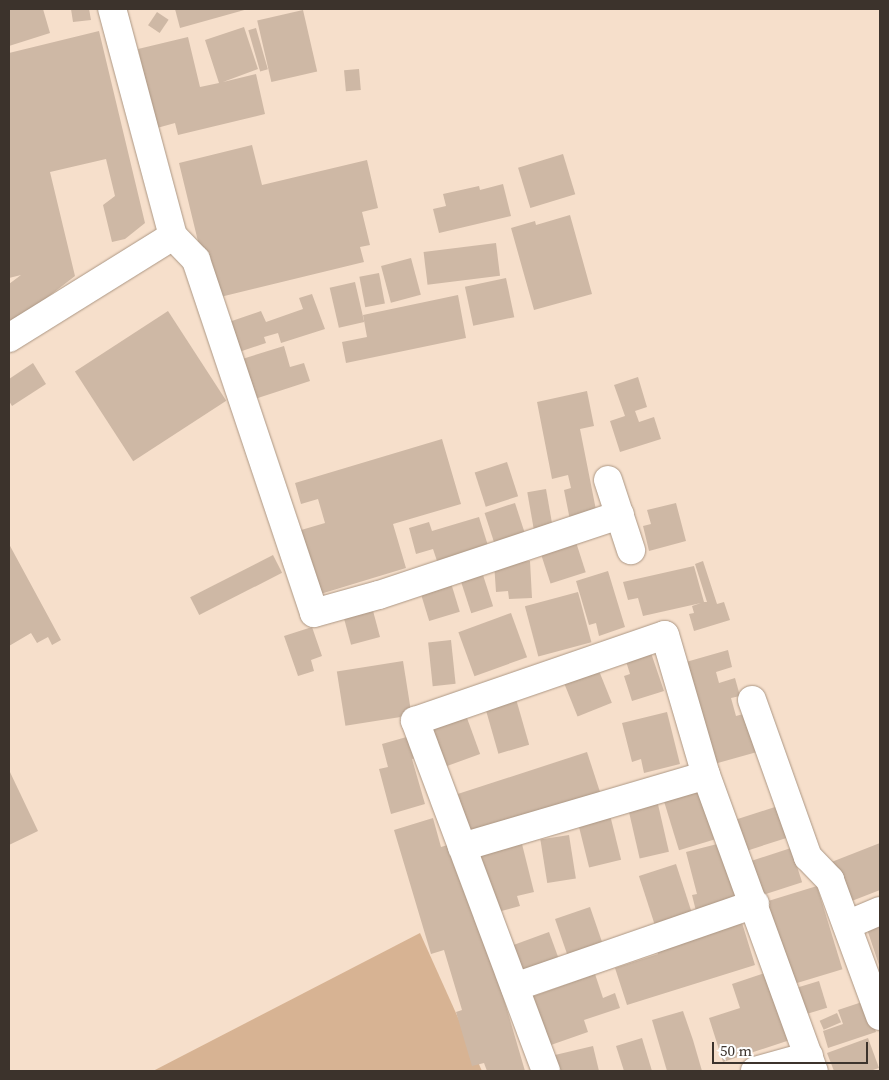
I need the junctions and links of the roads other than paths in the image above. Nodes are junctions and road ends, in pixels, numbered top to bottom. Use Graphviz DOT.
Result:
graph roads {
  1 [pos="112,9"];
  2 [pos="173,236"];
  3 [pos="9,338"];
  4 [pos="608,480"];
  5 [pos="620,515"];
  6 [pos="632,550"];
  7 [pos="752,700"];
  8 [pos="706,775"];
  9 [pos="462,847"];
  10 [pos="755,904"];
  11 [pos="880,911"];
  12 [pos="847,925"];
  13 [pos="515,987"];
  14 [pos="880,1016"];
  15 [pos="812,1064"];
  16 [pos="546,1071"];
  17 [pos="755,1071"];
  1 -- 2 [label="street"];
  2 -- 3 [label="street"];
  2 -- 5 [label="street"];
  4 -- 5 [label="street"];
  5 -- 6 [label="street"];
  7 -- 12 [label="street"];
  8 -- 9 [label="street"];
  8 -- 9 [label="street"];
  8 -- 10 [label="street"];
  9 -- 13 [label="street"];
  10 -- 13 [label="street"];
  10 -- 15 [label="street"];
  11 -- 12 [label="street"];
  12 -- 14 [label="street"];
  13 -- 16 [label="street"];
  15 -- 17 [label="street"];
}
